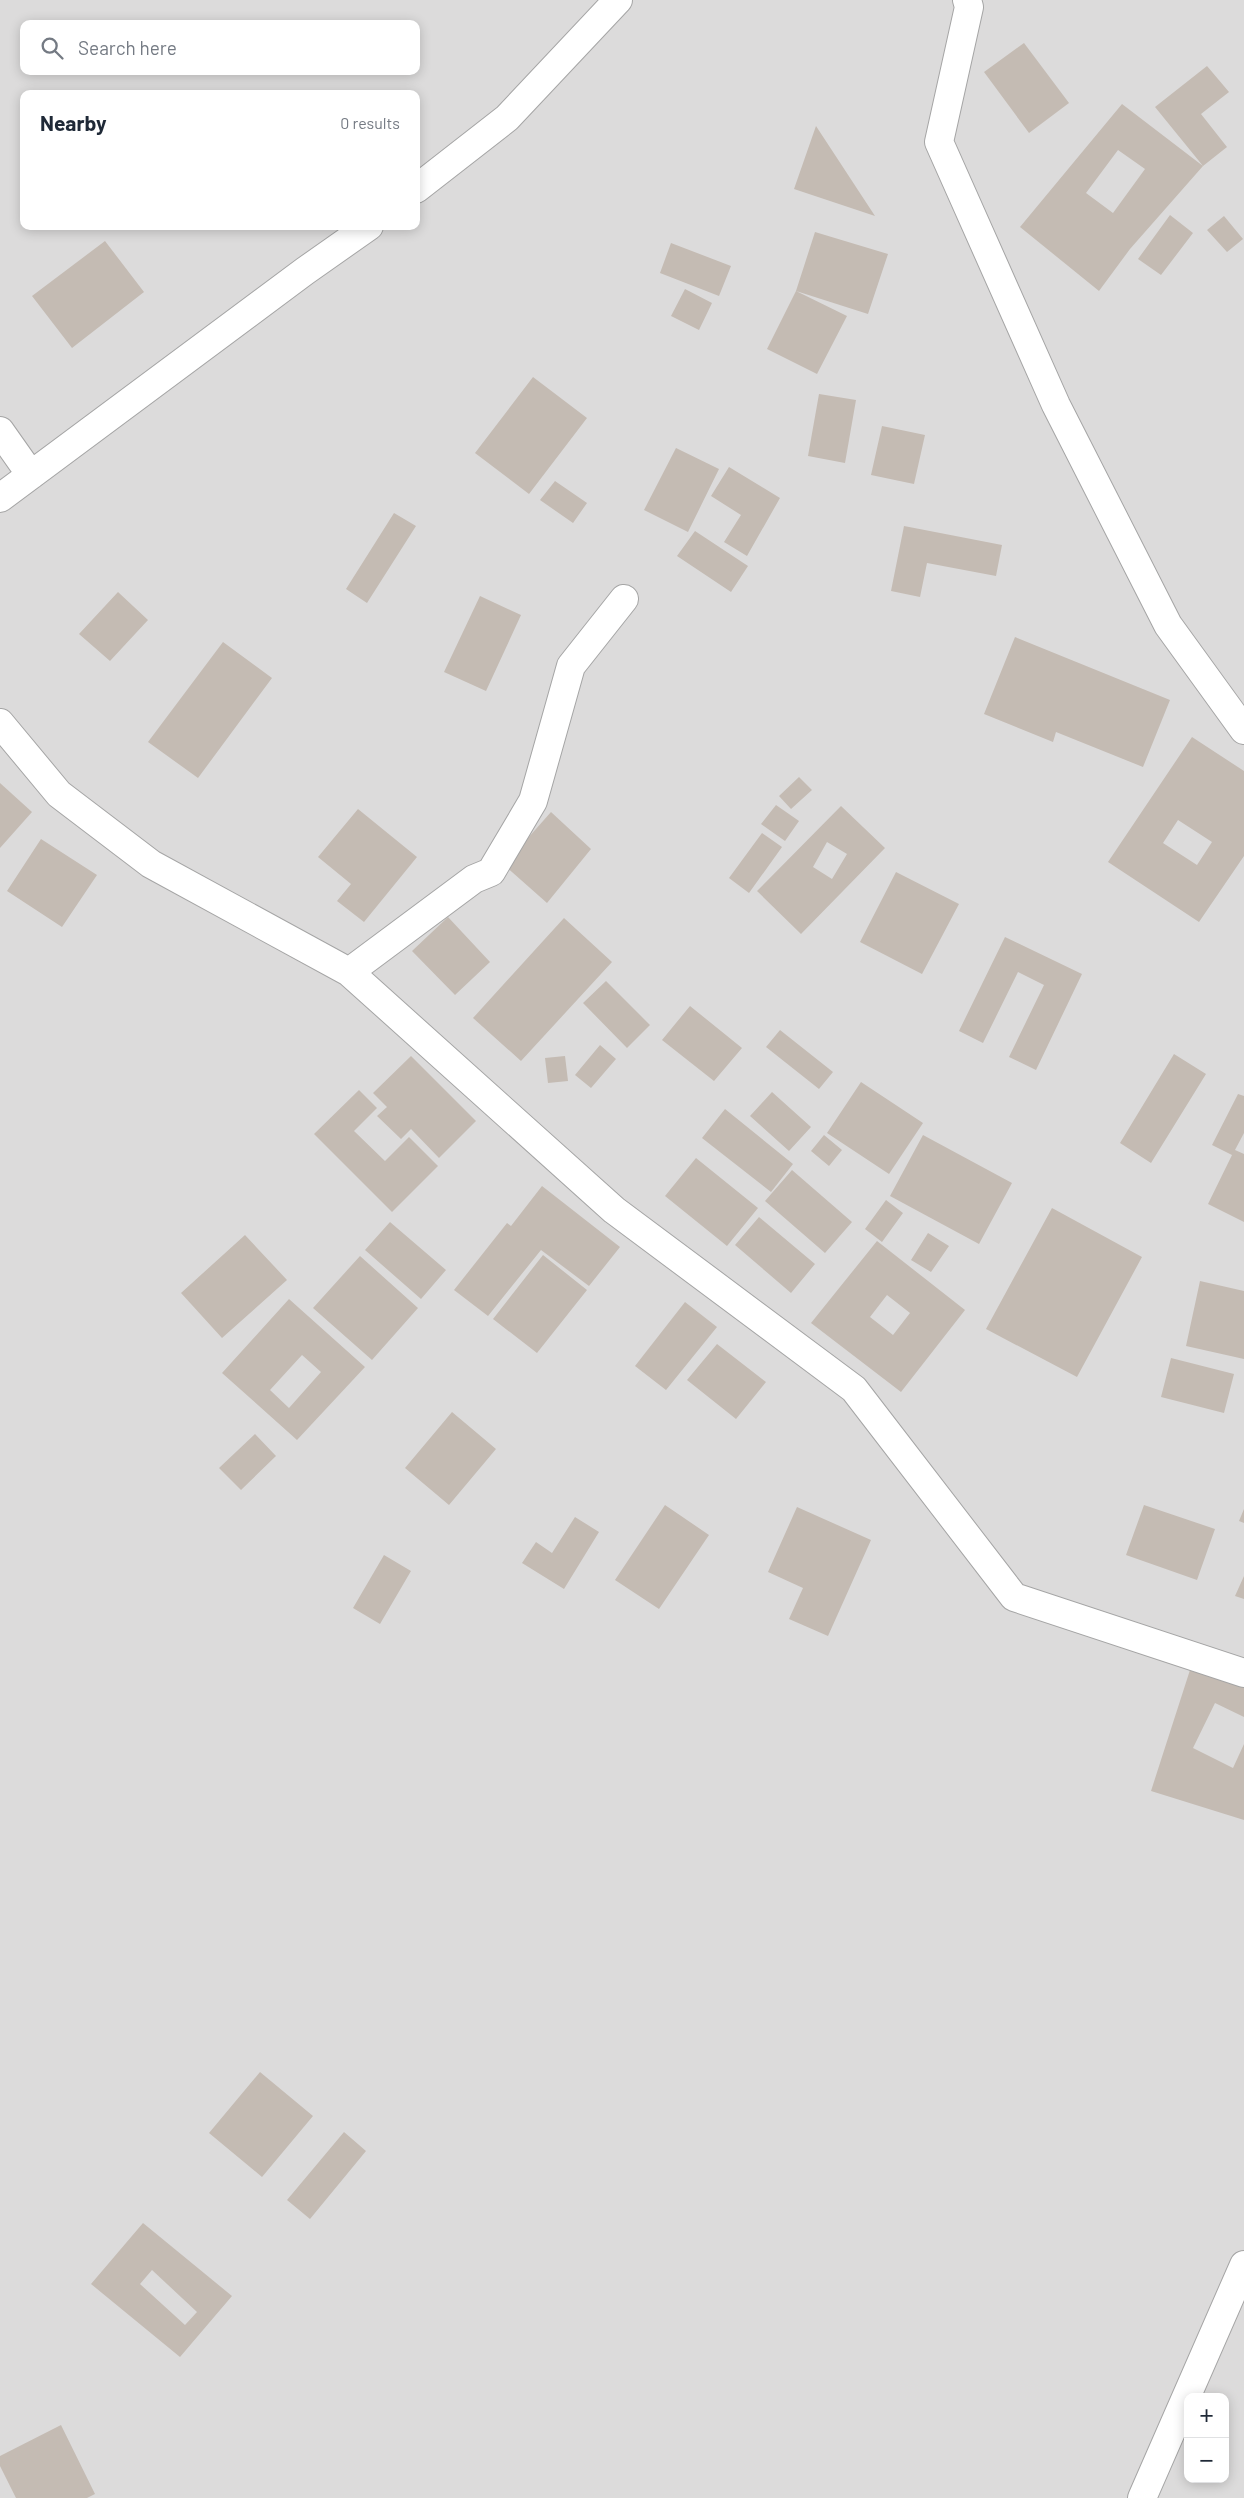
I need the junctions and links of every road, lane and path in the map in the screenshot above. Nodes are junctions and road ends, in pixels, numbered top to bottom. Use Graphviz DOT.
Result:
graph roads {
  1 [pos="618,0"];
  2 [pos="968,0"];
  3 [pos="420,186"];
  4 [pos="363,230"];
  5 [pos="0,431"];
  6 [pos="31,475"];
  7 [pos="0,498"];
  8 [pos="624,599"];
  9 [pos="0,723"];
  10 [pos="1244,730"];
  11 [pos="349,972"];
  12 [pos="1244,1673"];
  13 [pos="1244,2265"];
  14 [pos="1142,2498"];
  1 -- 3 [label="street"];
  2 -- 10 [label="street"];
  4 -- 6 [label="street"];
  5 -- 6 [label="street"];
  6 -- 7 [label="street"];
  8 -- 11 [label="street"];
  9 -- 11 [label="street"];
  11 -- 12 [label="street"];
  13 -- 14 [label="street"];
}
